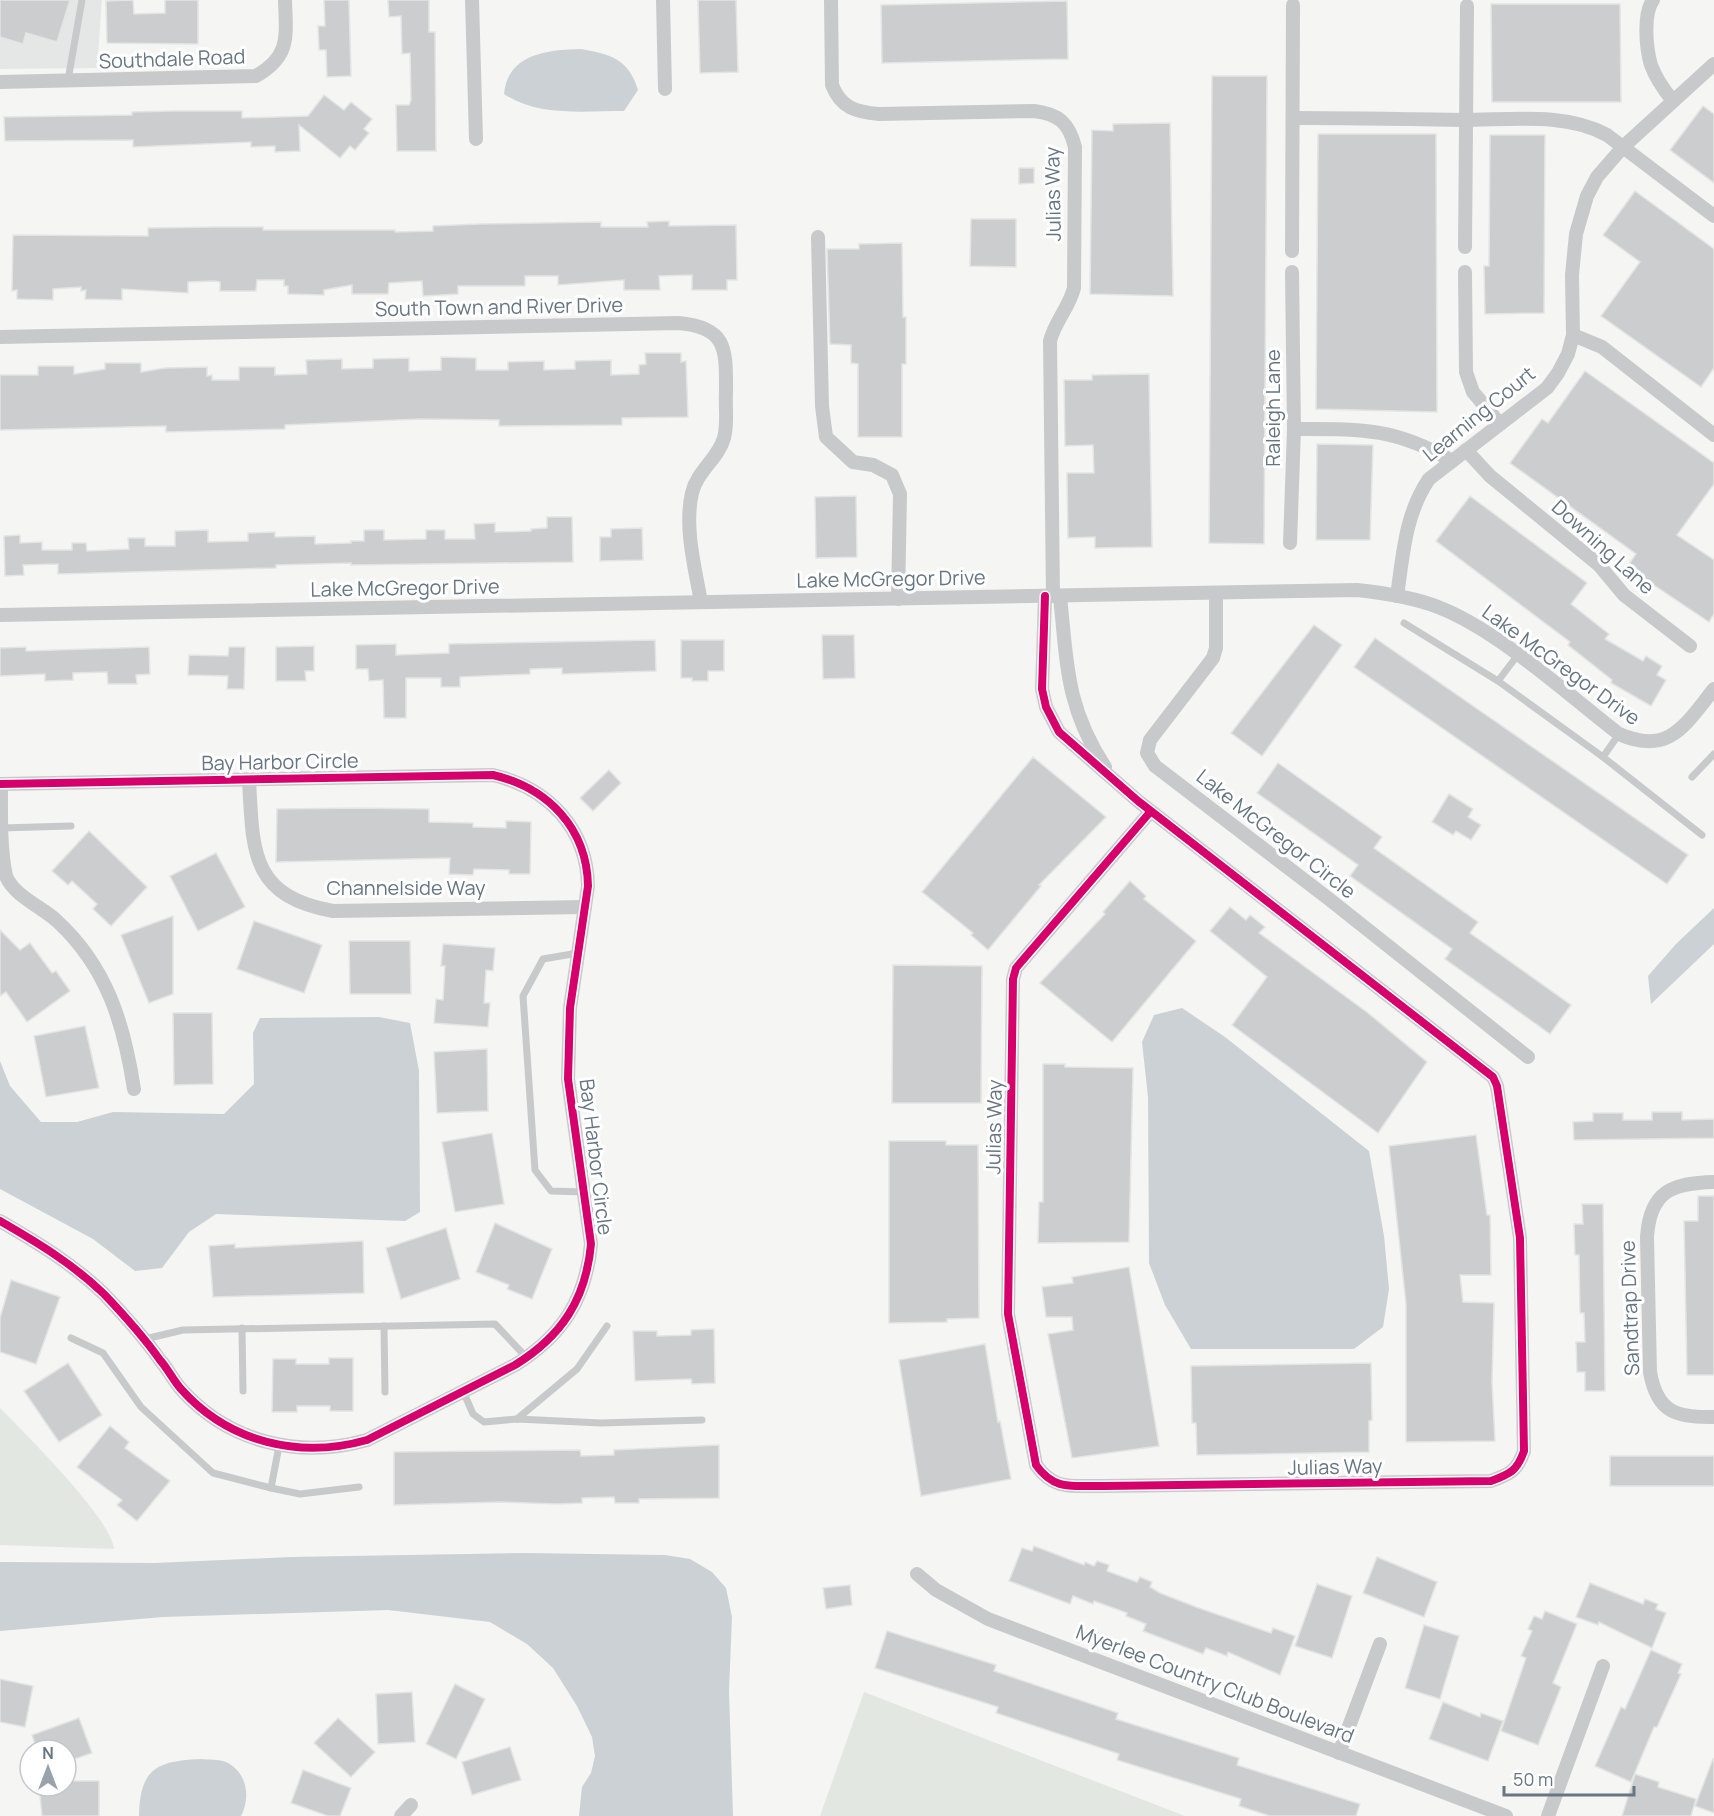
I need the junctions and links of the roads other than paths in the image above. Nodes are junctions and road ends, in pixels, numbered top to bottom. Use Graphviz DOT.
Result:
graph roads {
  1 [pos="82,0"];
  2 [pos="285,0"];
  3 [pos="472,0"];
  4 [pos="663,0"];
  5 [pos="831,0"];
  6 [pos="1653,0"];
  7 [pos="1293,5"];
  8 [pos="1467,6"];
  9 [pos="1714,64"];
  10 [pos="68,81"];
  11 [pos="0,82"];
  12 [pos="665,89"];
  13 [pos="1673,101"];
  14 [pos="1293,117"];
  15 [pos="1464,120"];
  16 [pos="476,138"];
  17 [pos="1623,147"];
  18 [pos="1714,216"];
  19 [pos="818,237"];
  20 [pos="1465,247"];
  21 [pos="1292,251"];
  22 [pos="1292,272"];
  23 [pos="1465,272"];
  24 [pos="1573,335"];
  25 [pos="0,336"];
  26 [pos="1500,424"];
  27 [pos="1294,429"];
  28 [pos="1714,435"];
  29 [pos="1466,450"];
  30 [pos="1452,461"];
  31 [pos="1290,543"];
  32 [pos="1216,593"];
  33 [pos="1053,596"];
  34 [pos="1397,596"];
  35 [pos="898,598"];
  36 [pos="701,602"];
  37 [pos="0,615"];
  38 [pos="1404,623"];
  39 [pos="1690,646"];
  40 [pos="1517,656"];
  41 [pos="1498,681"];
  42 [pos="1711,697"];
  43 [pos="1618,734"];
  44 [pos="1714,754"];
  45 [pos="1603,757"];
  46 [pos="1111,776"];
  47 [pos="1692,777"];
  48 [pos="249,780"];
  49 [pos="0,784"];
  50 [pos="1151,811"];
  51 [pos="71,826"];
  52 [pos="1,828"];
  53 [pos="1702,835"];
  54 [pos="585,907"];
  55 [pos="578,953"];
  56 [pos="1528,1058"];
  57 [pos="134,1089"];
  58 [pos="1714,1182"];
  59 [pos="584,1192"];
  60 [pos="0,1221"];
  61 [pos="384,1326"];
  62 [pos="608,1326"];
  63 [pos="242,1328"];
  64 [pos="71,1338"];
  65 [pos="145,1339"];
  66 [pos="527,1358"];
  67 [pos="243,1391"];
  68 [pos="463,1391"];
  69 [pos="385,1392"];
  70 [pos="1714,1417"];
  71 [pos="517,1419"];
  72 [pos="702,1420"];
  73 [pos="279,1446"];
  74 [pos="358,1487"];
  75 [pos="271,1488"];
  76 [pos="918,1574"];
  77 [pos="1380,1644"];
  78 [pos="1603,1666"];
  79 [pos="1338,1753"];
  80 [pos="411,1805"];
  81 [pos="400,1816"];
  82 [pos="1506,1816"];
  83 [pos="1548,1816"];
  1 -- 10 [label="lane"];
  2 -- 10 [label="street, Southdale Road"];
  3 -- 16 [label="street"];
  4 -- 12 [label="street"];
  5 -- 33 [label="street, Julias Way"];
  6 -- 13 [label="street"];
  7 -- 14 [label="street"];
  8 -- 15 [label="street"];
  9 -- 13 [label="street, Learning Court"];
  10 -- 11 [label="street, Southdale Road"];
  13 -- 17 [label="street, Learning Court"];
  14 -- 15 [label="street"];
  14 -- 21 [label="street"];
  15 -- 17 [label="street"];
  15 -- 20 [label="street"];
  17 -- 18 [label="street"];
  17 -- 24 [label="street, Learning Court"];
  19 -- 35 [label="street"];
  22 -- 27 [label="street, Raleigh Lane"];
  23 -- 26 [label="street"];
  24 -- 26 [label="street, Learning Court"];
  24 -- 28 [label="street"];
  25 -- 36 [label="street, South Town and River Drive"];
  26 -- 29 [label="street, Learning Court"];
  27 -- 30 [label="street"];
  27 -- 31 [label="street, Raleigh Lane"];
  29 -- 30 [label="street, Learning Court"];
  29 -- 39 [label="street, Downing Lane"];
  30 -- 34 [label="street, Learning Court"];
  32 -- 33 [label="street, Lake McGregor Drive"];
  32 -- 34 [label="street, Lake McGregor Drive"];
  32 -- 56 [label="street, Lake McGregor Circle"];
  33 -- 35 [label="street, Lake McGregor Drive"];
  33 -- 46 [label="street, Julias Way"];
  33 -- 46 [label="street, Julias Way"];
  34 -- 40 [label="street, Lake McGregor Drive"];
  35 -- 36 [label="street, Lake McGregor Drive"];
  36 -- 37 [label="street, Lake McGregor Drive"];
  38 -- 41 [label="lane"];
  40 -- 41 [label="lane"];
  40 -- 43 [label="street, Lake McGregor Drive"];
  41 -- 45 [label="lane"];
  42 -- 43 [label="street, Lake McGregor Drive"];
  43 -- 45 [label="lane"];
  44 -- 47 [label="lane"];
  45 -- 53 [label="lane"];
  46 -- 50 [label="street, Julias Way"];
  48 -- 49 [label="street, Bay Harbor Circle"];
  48 -- 54 [label="street, Bay Harbor Circle"];
  48 -- 54 [label="street, Channelside Way"];
  49 -- 52 [label="street"];
  50 -- 50 [label="street, Julias Way"];
  51 -- 52 [label="lane"];
  52 -- 57 [label="street"];
  54 -- 55 [label="street, Bay Harbor Circle"];
  55 -- 59 [label="street, Bay Harbor Circle"];
  55 -- 59 [label="lane"];
  58 -- 70 [label="street, Sandtrap Drive"];
  59 -- 66 [label="street, Bay Harbor Circle"];
  60 -- 65 [label="street, Bay Harbor Circle"];
  61 -- 63 [label="lane"];
  61 -- 66 [label="lane"];
  61 -- 69 [label="lane"];
  62 -- 71 [label="lane"];
  63 -- 65 [label="lane"];
  63 -- 67 [label="lane"];
  64 -- 75 [label="lane"];
  65 -- 73 [label="street, Bay Harbor Circle"];
  66 -- 68 [label="street, Bay Harbor Circle"];
  68 -- 71 [label="lane"];
  68 -- 73 [label="street, Bay Harbor Circle"];
  71 -- 72 [label="lane"];
  73 -- 75 [label="lane"];
  74 -- 75 [label="lane"];
  76 -- 79 [label="street, Myerlee Country Club Boulevard"];
  77 -- 79 [label="street"];
  78 -- 83 [label="street"];
  79 -- 82 [label="street, Myerlee Country Club Boulevard"];
  80 -- 81 [label="street"];
}
